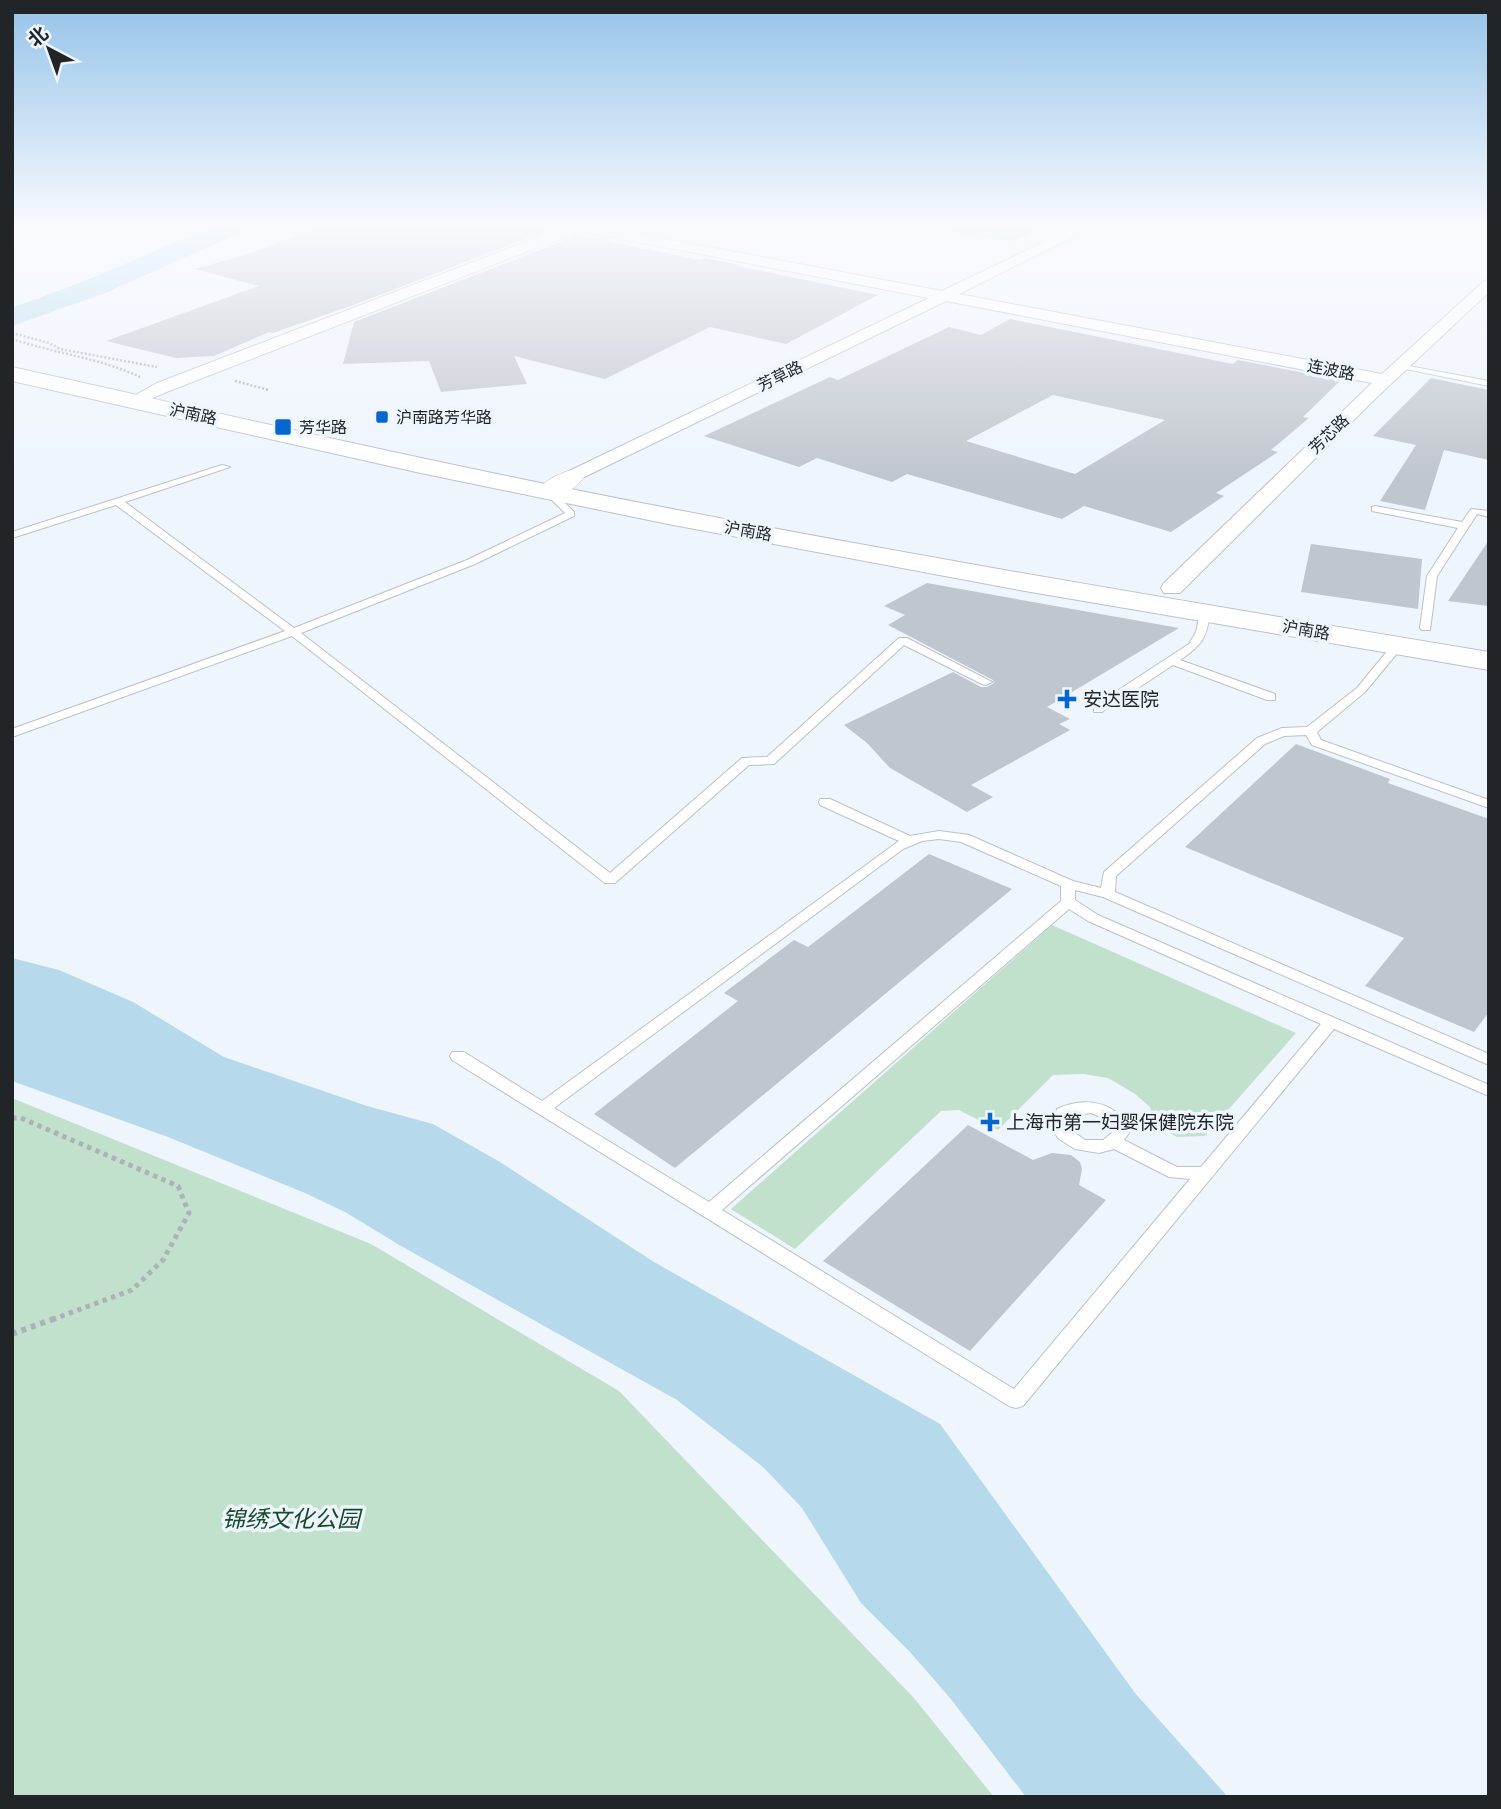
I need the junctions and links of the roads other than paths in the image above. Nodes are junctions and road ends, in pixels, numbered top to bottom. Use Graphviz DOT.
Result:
graph roads {
  1 [pos="361,310"];
  2 [pos="918,310"];
  3 [pos="1017,310"];
  4 [pos="1461,310"];
  5 [pos="12,353"];
  6 [pos="1401,366"];
  7 [pos="12,374"];
  8 [pos="1385,380"];
  9 [pos="1489,384"];
  10 [pos="163,387"];
  11 [pos="134,401"];
  12 [pos="225,467"];
  13 [pos="561,484"];
  14 [pos="117,501"];
  15 [pos="1375,509"];
  16 [pos="1489,514"];
  17 [pos="1465,526"];
  18 [pos="12,535"];
  19 [pos="1172,588"];
  20 [pos="1205,613"];
  21 [pos="1426,628"];
  22 [pos="293,632"];
  23 [pos="1489,638"];
  24 [pos="1397,646"];
  25 [pos="1171,660"];
  26 [pos="1489,661"];
  27 [pos="986,682"];
  28 [pos="1271,697"];
  29 [pos="1098,709"];
  30 [pos="1310,731"];
  31 [pos="12,733"];
  32 [pos="825,802"];
  33 [pos="1489,804"];
  34 [pos="911,841"];
  35 [pos="1068,884"];
  36 [pos="1108,894"];
  37 [pos="1068,902"];
  38 [pos="1331,1022"];
  39 [pos="458,1056"];
  40 [pos="1488,1058"];
  41 [pos="1489,1091"];
  42 [pos="542,1109"];
  43 [pos="1116,1143"];
  44 [pos="1175,1173"];
  45 [pos="1205,1173"];
  46 [pos="1188,1195"];
  47 [pos="709,1212"];
  1 -- 10 [label="street"];
  2 -- 13 [label="street, 芳草路"];
  3 -- 8 [label="street, 连波路"];
  4 -- 6 [label="street, 芳芯路"];
  5 -- 10 [label="main road, 沪南路"];
  6 -- 8 [label="street, 芳芯路"];
  6 -- 9 [label="lane"];
  7 -- 11 [label="main road, 沪南路"];
  8 -- 19 [label="street, 芳芯路"];
  10 -- 11 [label="street"];
  10 -- 13 [label="main road, 沪南路"];
  11 -- 13 [label="main road, 沪南路"];
  12 -- 14 [label="lane"];
  13 -- 19 [label="main road, 沪南路"];
  13 -- 20 [label="main road, 沪南路"];
  13 -- 22 [label="lane"];
  14 -- 18 [label="lane"];
  14 -- 22 [label="lane"];
  15 -- 17 [label="lane"];
  16 -- 17 [label="lane"];
  17 -- 21 [label="lane"];
  19 -- 21 [label="main road, 沪南路"];
  20 -- 24 [label="main road, 沪南路"];
  20 -- 25 [label="lane"];
  21 -- 23 [label="main road, 沪南路"];
  22 -- 27 [label="lane"];
  22 -- 31 [label="lane"];
  24 -- 26 [label="main road, 沪南路"];
  24 -- 30 [label="lane"];
  25 -- 28 [label="lane"];
  25 -- 29 [label="lane"];
  30 -- 33 [label="lane"];
  30 -- 36 [label="lane"];
  32 -- 34 [label="lane"];
  34 -- 35 [label="lane"];
  34 -- 42 [label="lane"];
  35 -- 36 [label="lane"];
  35 -- 37 [label="lane"];
  36 -- 40 [label="lane"];
  37 -- 38 [label="lane"];
  37 -- 47 [label="lane"];
  38 -- 41 [label="lane"];
  38 -- 45 [label="lane"];
  39 -- 42 [label="lane"];
  42 -- 47 [label="lane"];
  43 -- 44 [label="lane"];
  44 -- 45 [label="lane"];
  44 -- 46 [label="lane"];
  45 -- 46 [label="lane"];
  46 -- 47 [label="lane"];
}
